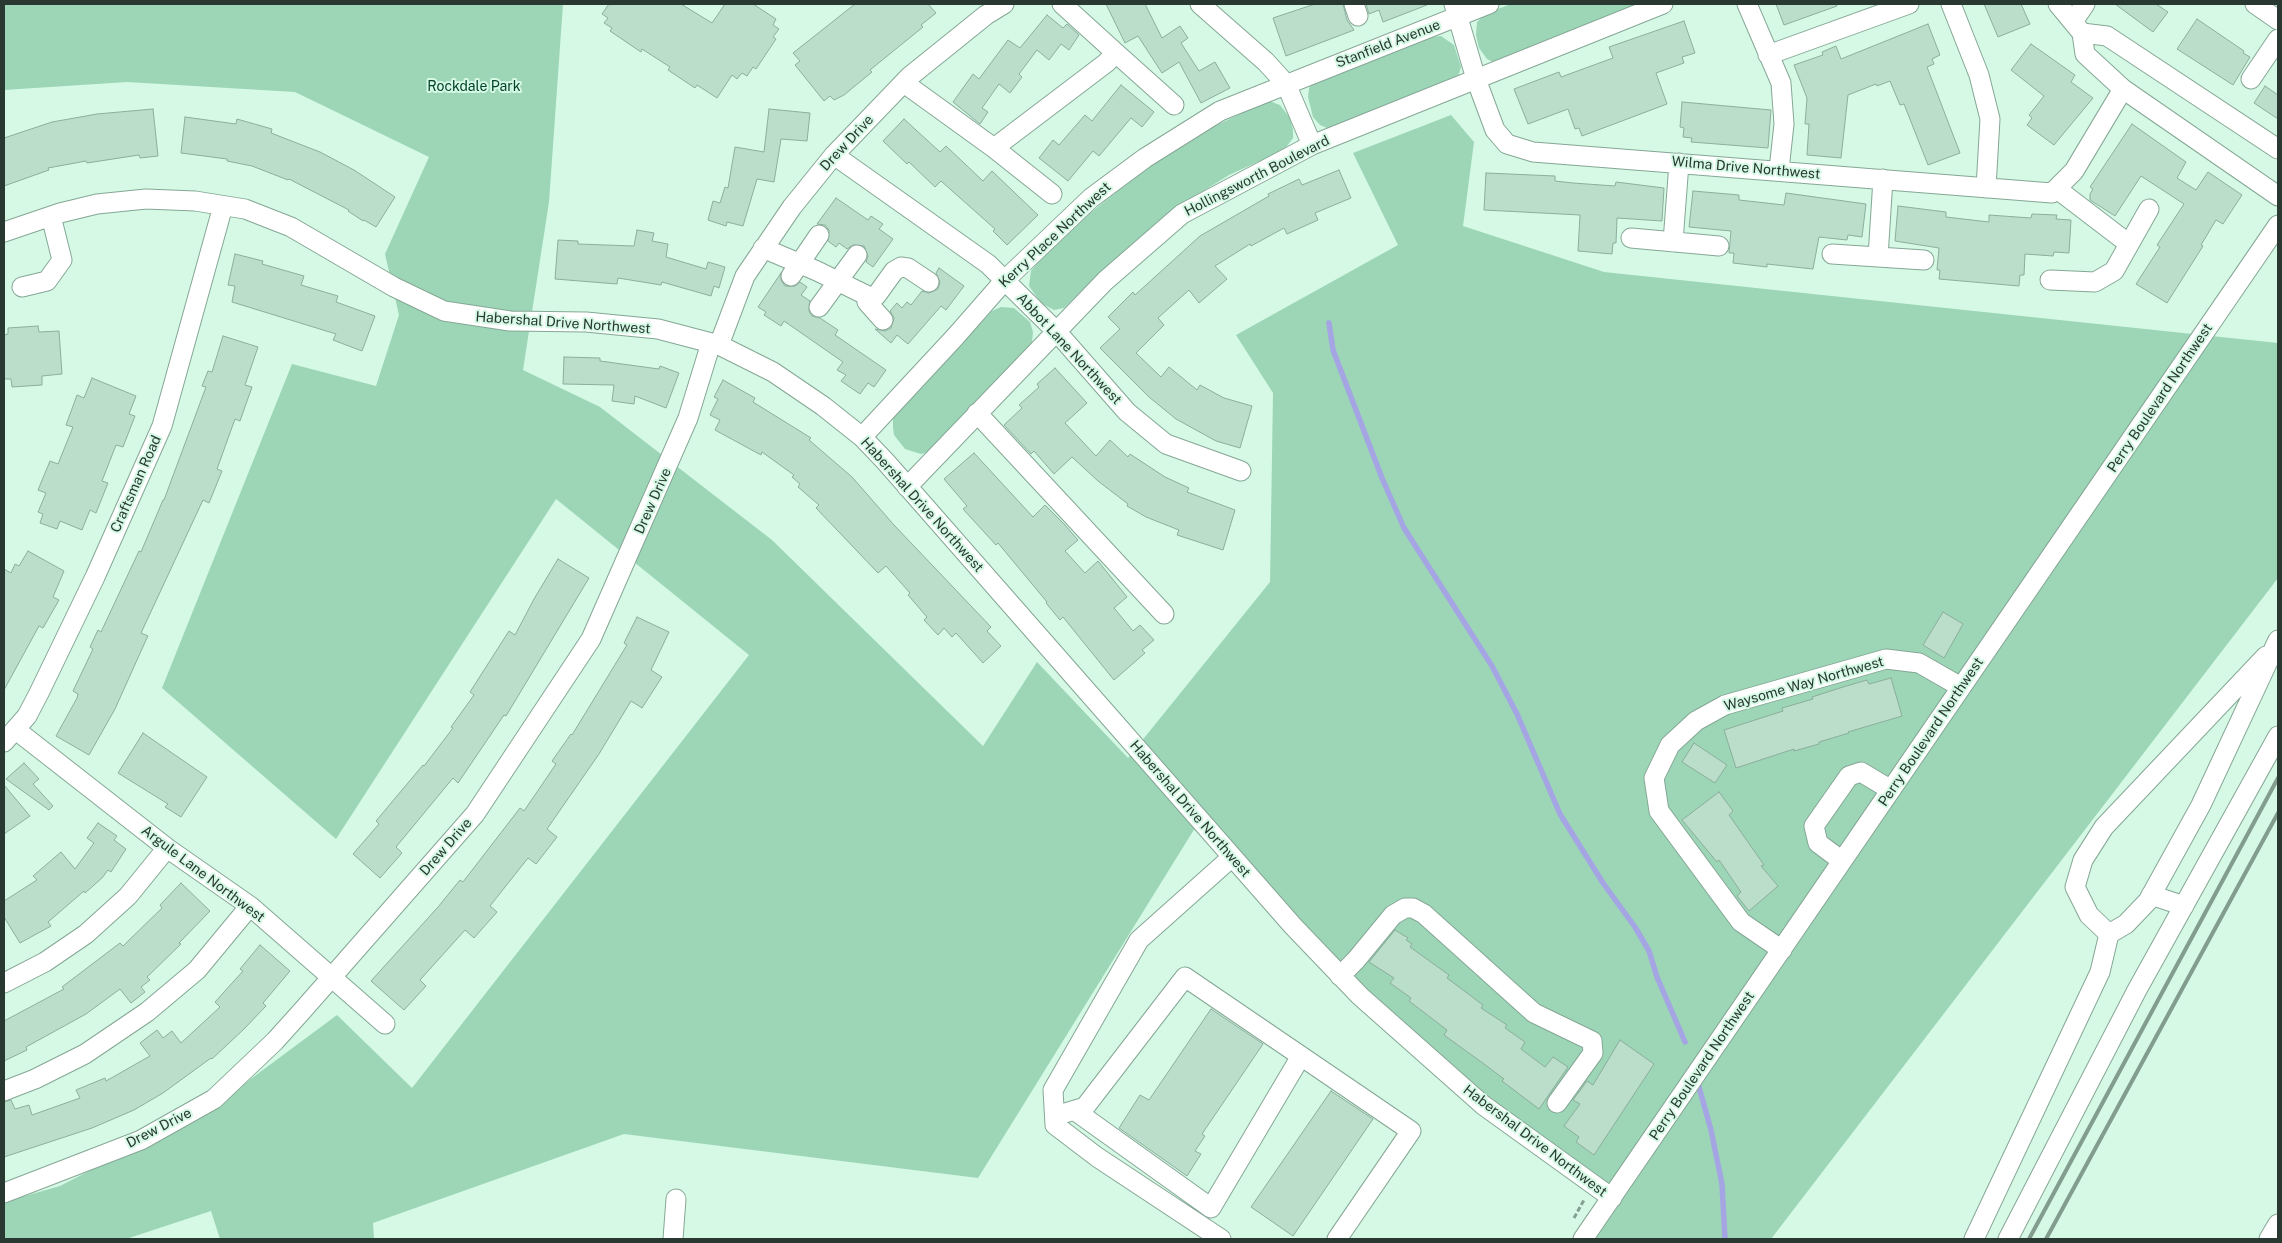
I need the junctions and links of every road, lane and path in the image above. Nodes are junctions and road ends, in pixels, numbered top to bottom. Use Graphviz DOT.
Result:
graph roads {
  1 [pos="1004,4"];
  2 [pos="1062,4"];
  3 [pos="1489,4"];
  4 [pos="1663,4"];
  5 [pos="1747,4"];
  6 [pos="1909,4"];
  7 [pos="1951,4"];
  8 [pos="2058,4"];
  9 [pos="2085,4"];
  10 [pos="2255,4"];
  11 [pos="1204,5"];
  12 [pos="1457,10"];
  13 [pos="2278,20"];
  14 [pos="2078,28"];
  15 [pos="2278,39"];
  16 [pos="1116,53"];
  17 [pos="1768,55"];
  18 [pos="1476,79"];
  19 [pos="2251,79"];
  20 [pos="904,83"];
  21 [pos="1286,84"];
  22 [pos="2123,89"];
  23 [pos="1174,105"];
  24 [pos="1312,145"];
  25 [pos="994,148"];
  26 [pos="2278,149"];
  27 [pos="834,155"];
  28 [pos="1679,163"];
  29 [pos="1779,170"];
  30 [pos="1883,179"];
  31 [pos="1986,188"];
  32 [pos="2057,188"];
  33 [pos="1052,194"];
  34 [pos="2278,196"];
  35 [pos="224,206"];
  36 [pos="2149,209"];
  37 [pos="51,216"];
  38 [pos="2278,225"];
  39 [pos="4,232"];
  40 [pos="819,235"];
  41 [pos="1631,238"];
  42 [pos="1673,242"];
  43 [pos="2129,244"];
  44 [pos="1719,246"];
  45 [pos="764,248"];
  46 [pos="1832,254"];
  47 [pos="857,255"];
  48 [pos="1878,257"];
  49 [pos="1924,260"];
  50 [pos="795,270"];
  51 [pos="1005,280"];
  52 [pos="2050,280"];
  53 [pos="838,281"];
  54 [pos="929,282"];
  55 [pos="22,287"];
  56 [pos="866,295"];
  57 [pos="819,307"];
  58 [pos="883,320"];
  59 [pos="1056,330"];
  60 [pos="714,344"];
  61 [pos="977,413"];
  62 [pos="862,437"];
  63 [pos="1241,471"];
  64 [pos="906,486"];
  65 [pos="1164,614"];
  66 [pos="2277,643"];
  67 [pos="1962,687"];
  68 [pos="10,736"];
  69 [pos="2278,736"];
  70 [pos="1891,790"];
  71 [pos="167,848"];
  72 [pos="1232,857"];
  73 [pos="1842,861"];
  74 [pos="2151,895"];
  75 [pos="250,906"];
  76 [pos="2184,906"];
  77 [pos="2109,934"];
  78 [pos="1782,950"];
  79 [pos="1340,976"];
  80 [pos="332,977"];
  81 [pos="4,983"];
  82 [pos="385,1024"];
  83 [pos="1301,1056"];
  84 [pos="4,1091"];
  85 [pos="1557,1103"];
  86 [pos="1074,1110"];
  87 [pos="1055,1116"];
  88 [pos="4,1193"];
  89 [pos="676,1198"];
  90 [pos="1612,1198"];
  91 [pos="1983,1222"];
  92 [pos="2278,1224"];
  93 [pos="673,1239"];
  94 [pos="1221,1239"];
  95 [pos="1336,1239"];
  96 [pos="1583,1239"];
  97 [pos="1974,1239"];
  98 [pos="2009,1239"];
  99 [pos="2269,1239"];
  1 -- 20 [label="street, Drew Drive"];
  2 -- 16 [label="street"];
  3 -- 12 [label="street, Stanfield Avenue"];
  4 -- 18 [label="street, Hollingsworth Boulevard"];
  5 -- 17 [label="street"];
  6 -- 17 [label="street"];
  7 -- 31 [label="street"];
  8 -- 14 [label="street"];
  9 -- 14 [label="street"];
  10 -- 13 [label="street"];
  11 -- 21 [label="street"];
  12 -- 18 [label="street, Wilma Drive Northwest"];
  12 -- 21 [label="street, Stanfield Avenue"];
  14 -- 22 [label="street"];
  14 -- 26 [label="street"];
  15 -- 19 [label="street"];
  16 -- 23 [label="street"];
  16 -- 25 [label="street"];
  17 -- 29 [label="street"];
  18 -- 24 [label="street, Hollingsworth Boulevard"];
  18 -- 28 [label="street, Wilma Drive Northwest"];
  20 -- 25 [label="street"];
  20 -- 27 [label="street, Drew Drive"];
  21 -- 24 [label="street"];
  21 -- 51 [label="street, Kerry Place Northwest"];
  22 -- 32 [label="street"];
  22 -- 34 [label="street"];
  24 -- 59 [label="street, Hollingsworth Boulevard"];
  25 -- 33 [label="street"];
  27 -- 45 [label="street, Drew Drive"];
  27 -- 51 [label="street, Abbot Lane Northwest"];
  28 -- 29 [label="street, Wilma Drive Northwest"];
  28 -- 42 [label="street"];
  29 -- 30 [label="street, Wilma Drive Northwest"];
  30 -- 31 [label="street, Wilma Drive Northwest"];
  30 -- 48 [label="street"];
  31 -- 32 [label="street, Wilma Drive Northwest"];
  32 -- 43 [label="street"];
  35 -- 37 [label="street, Habershal Drive Northwest"];
  35 -- 60 [label="street, Habershal Drive Northwest"];
  35 -- 68 [label="street, Craftsman Road"];
  36 -- 43 [label="street"];
  37 -- 39 [label="street, Habershal Drive Northwest"];
  37 -- 55 [label="street"];
  38 -- 67 [label="street, Perry Boulevard Northwest"];
  40 -- 50 [label="street"];
  41 -- 42 [label="street"];
  42 -- 44 [label="street"];
  43 -- 52 [label="street"];
  45 -- 50 [label="street"];
  45 -- 60 [label="street, Drew Drive"];
  46 -- 48 [label="street"];
  47 -- 53 [label="street"];
  48 -- 49 [label="street"];
  50 -- 53 [label="street"];
  51 -- 59 [label="street, Abbot Lane Northwest"];
  51 -- 62 [label="street, Kerry Place Northwest"];
  53 -- 56 [label="street"];
  53 -- 57 [label="street"];
  54 -- 56 [label="street"];
  56 -- 58 [label="street"];
  59 -- 61 [label="street, Hollingsworth Boulevard"];
  59 -- 63 [label="street, Abbot Lane Northwest"];
  60 -- 62 [label="street, Habershal Drive Northwest"];
  60 -- 80 [label="street, Drew Drive"];
  61 -- 64 [label="street, Hollingsworth Boulevard"];
  61 -- 65 [label="street"];
  62 -- 64 [label="street, Habershal Drive Northwest"];
  64 -- 72 [label="street, Habershal Drive Northwest"];
  66 -- 74 [label="street"];
  66 -- 77 [label="street"];
  67 -- 70 [label="street, Perry Boulevard Northwest"];
  67 -- 78 [label="street, Waysome Way Northwest"];
  68 -- 71 [label="street, Argule Lane Northwest"];
  69 -- 76 [label="street"];
  70 -- 73 [label="street, Perry Boulevard Northwest"];
  70 -- 73 [label="street"];
  71 -- 75 [label="street, Argule Lane Northwest"];
  71 -- 81 [label="street"];
  72 -- 79 [label="street, Habershal Drive Northwest"];
  72 -- 87 [label="street"];
  73 -- 78 [label="street, Perry Boulevard Northwest"];
  74 -- 76 [label="street"];
  74 -- 77 [label="street"];
  75 -- 80 [label="street, Argule Lane Northwest"];
  75 -- 84 [label="street"];
  76 -- 98 [label="street"];
  77 -- 91 [label="street"];
  78 -- 90 [label="street, Perry Boulevard Northwest"];
  79 -- 85 [label="street"];
  79 -- 90 [label="street, Habershal Drive Northwest"];
  80 -- 82 [label="street, Argule Lane Northwest"];
  80 -- 88 [label="street, Drew Drive"];
  83 -- 86 [label="street"];
  83 -- 86 [label="street"];
  83 -- 95 [label="street"];
  86 -- 87 [label="street"];
  87 -- 94 [label="street"];
  89 -- 93 [label="street"];
  90 -- 96 [label="street, Perry Boulevard Northwest"];
  91 -- 97 [label="street"];
  91 -- 98 [label="street"];
  92 -- 99 [label="street"];
}
